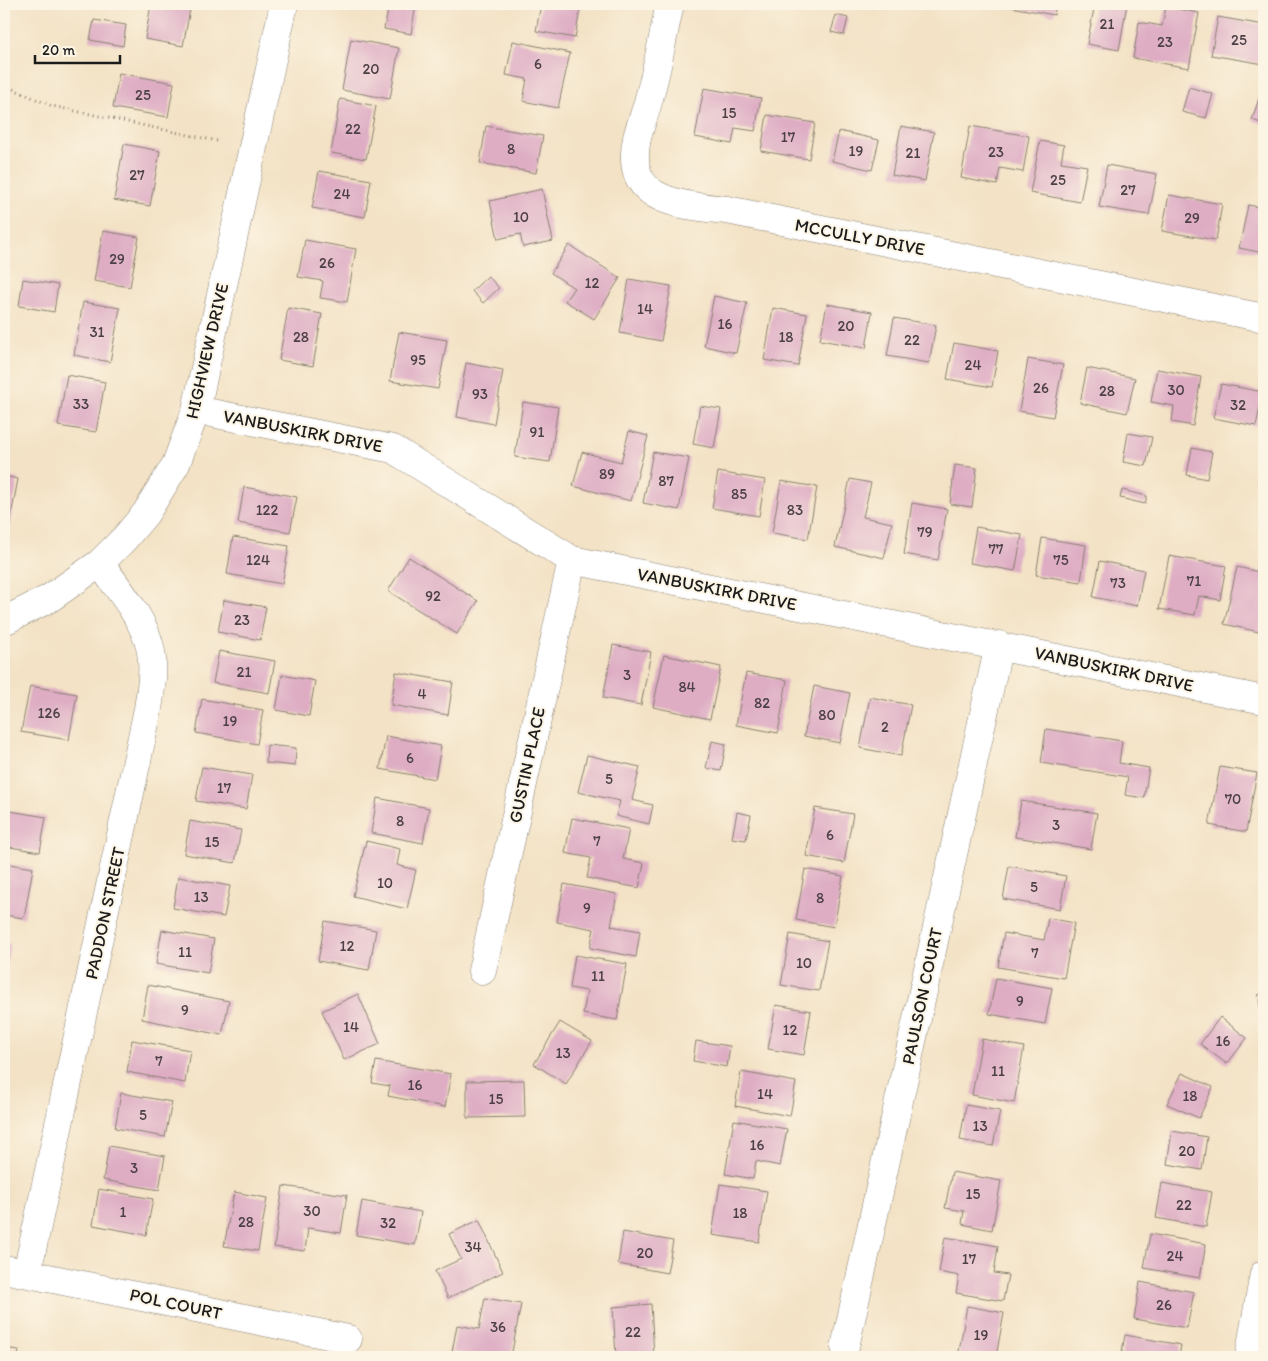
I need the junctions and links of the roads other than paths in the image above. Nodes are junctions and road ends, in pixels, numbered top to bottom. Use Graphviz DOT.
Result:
graph roads {
  1 [pos="284,4"];
  2 [pos="670,4"];
  3 [pos="1264,318"];
  4 [pos="196,410"];
  5 [pos="572,560"];
  6 [pos="100,563"];
  7 [pos="4,621"];
  8 [pos="999,645"];
  9 [pos="1264,700"];
  10 [pos="482,971"];
  11 [pos="16,1271"];
  12 [pos="1264,1274"];
  13 [pos="348,1339"];
  14 [pos="845,1347"];
  15 [pos="1249,1357"];
  1 -- 4 [label="street, HIGHVIEW DRIVE"];
  2 -- 3 [label="street, MCCULLY DRIVE"];
  4 -- 5 [label="street, VANBUSKIRK DRIVE"];
  4 -- 6 [label="street, HIGHVIEW DRIVE"];
  5 -- 8 [label="street, VANBUSKIRK DRIVE"];
  5 -- 10 [label="street, GUSTIN PLACE"];
  6 -- 7 [label="street, HIGHVIEW DRIVE"];
  6 -- 11 [label="street, PADDON STREET"];
  8 -- 9 [label="street, VANBUSKIRK DRIVE"];
  8 -- 14 [label="street, PAULSON COURT"];
  11 -- 13 [label="street, POL COURT"];
  12 -- 15 [label="street"];
}
